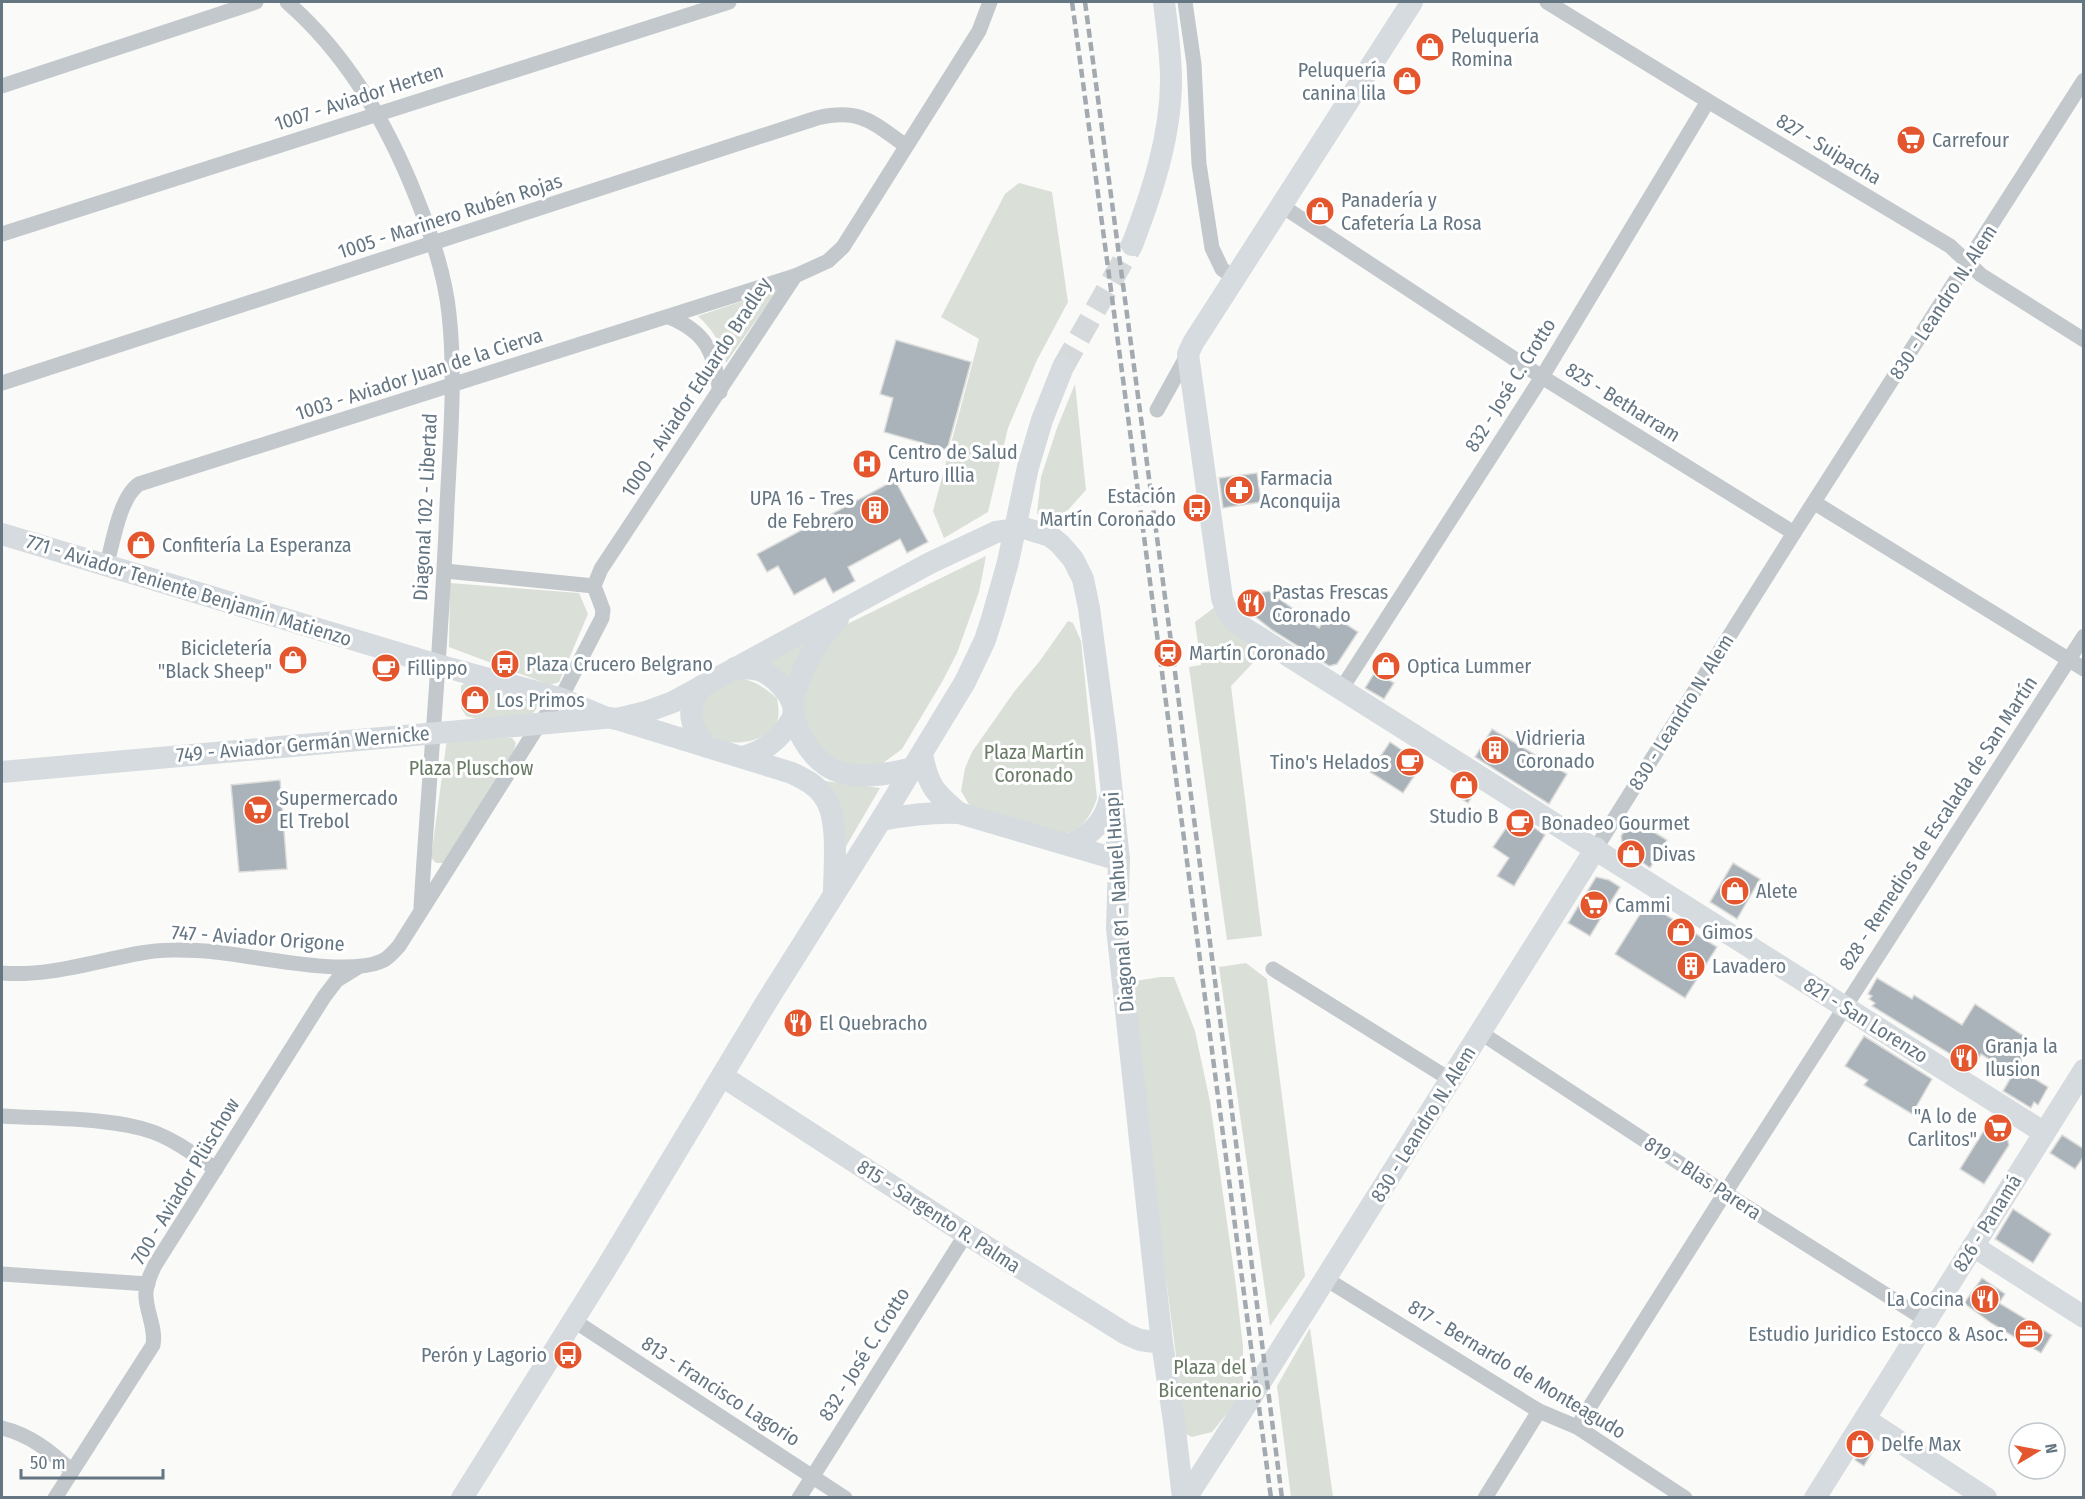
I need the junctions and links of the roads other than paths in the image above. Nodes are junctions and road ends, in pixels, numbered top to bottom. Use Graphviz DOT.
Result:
graph roads {
  1 [pos="256,2"];
  2 [pos="287,2"];
  3 [pos="729,2"];
  4 [pos="1164,2"];
  5 [pos="1185,2"];
  6 [pos="1412,2"];
  7 [pos="1547,2"];
  8 [pos="985,3"];
  9 [pos="684,8"];
  10 [pos="2084,80"];
  11 [pos="2,86"];
  12 [pos="1708,101"];
  13 [pos="377,113"];
  14 [pos="906,146"];
  15 [pos="1282,206"];
  16 [pos="2,234"];
  17 [pos="434,243"];
  18 [pos="1132,245"];
  19 [pos="1968,264"];
  20 [pos="795,276"];
  21 [pos="1234,278"];
  22 [pos="669,317"];
  23 [pos="2084,340"];
  24 [pos="1188,354"];
  25 [pos="1064,368"];
  26 [pos="1542,377"];
  27 [pos="2,383"];
  28 [pos="452,385"];
  29 [pos="720,392"];
  30 [pos="1157,410"];
  31 [pos="1815,503"];
  32 [pos="1794,533"];
  33 [pos="2,534"];
  34 [pos="106,564"];
  35 [pos="445,571"];
  36 [pos="594,586"];
  37 [pos="851,607"];
  38 [pos="2084,636"];
  39 [pos="2069,659"];
  40 [pos="438,665"];
  41 [pos="735,668"];
  42 [pos="2084,669"];
  43 [pos="702,686"];
  44 [pos="1342,688"];
  45 [pos="559,698"];
  46 [pos="793,709"];
  47 [pos="611,718"];
  48 [pos="540,723"];
  49 [pos="435,732"];
  50 [pos="708,747"];
  51 [pos="743,757"];
  52 [pos="918,761"];
  53 [pos="2,772"];
  54 [pos="1112,794"];
  55 [pos="959,813"];
  56 [pos="881,820"];
  57 [pos="1070,844"];
  58 [pos="1596,848"];
  59 [pos="1119,860"];
  60 [pos="834,893"];
  61 [pos="421,910"];
  62 [pos="361,965"];
  63 [pos="1273,969"];
  64 [pos="2,973"];
  65 [pos="1844,1007"];
  66 [pos="1480,1033"];
  67 [pos="2084,1070"];
  68 [pos="722,1076"];
  69 [pos="1451,1080"];
  70 [pos="2,1116"];
  71 [pos="2043,1132"];
  72 [pos="216,1169"];
  73 [pos="1725,1192"];
  74 [pos="966,1234"];
  75 [pos="1973,1246"];
  76 [pos="2,1274"];
  77 [pos="1326,1279"];
  78 [pos="148,1284"];
  79 [pos="2084,1317"];
  80 [pos="573,1320"];
  81 [pos="1926,1320"];
  82 [pos="1162,1343"];
  83 [pos="1539,1411"];
  84 [pos="1865,1419"];
  85 [pos="1577,1426"];
  86 [pos="2,1428"];
  87 [pos="72,1472"];
  88 [pos="812,1476"];
  89 [pos="56,1497"];
  90 [pos="462,1497"];
  91 [pos="799,1497"];
  92 [pos="845,1497"];
  93 [pos="1184,1497"];
  94 [pos="1485,1497"];
  95 [pos="1685,1497"];
  96 [pos="1815,1497"];
  97 [pos="1986,1497"];
  1 -- 11 [label="street"];
  2 -- 13 [label="street, Diagonal 102 - Libertad"];
  3 -- 9 [label="street, 1007 - Aviador Herten"];
  4 -- 18 [label="street"];
  5 -- 21 [label="street"];
  6 -- 15 [label="street"];
  7 -- 12 [label="street, 827 - Suipacha"];
  8 -- 14 [label="street, 1000 - Aviador Eduardo Bradley"];
  9 -- 13 [label="street, 1007 - Aviador Herten"];
  10 -- 19 [label="street, 830 - Leandro N. Alem"];
  12 -- 19 [label="street, 827 - Suipacha"];
  12 -- 26 [label="street, 832 - José C. Crotto"];
  13 -- 16 [label="street, 1007 - Aviador Herten"];
  13 -- 17 [label="street, Diagonal 102 - Libertad"];
  14 -- 17 [label="street, 1005 - Marinero Rubén Rojas"];
  14 -- 20 [label="street, 1000 - Aviador Eduardo Bradley"];
  15 -- 21 [label="street"];
  15 -- 26 [label="street, 825 - Betharram"];
  17 -- 27 [label="street, 1005 - Marinero Rubén Rojas"];
  17 -- 28 [label="street, Diagonal 102 - Libertad"];
  19 -- 23 [label="street, 827 - Suipacha"];
  19 -- 31 [label="street, 830 - Leandro N. Alem"];
  20 -- 22 [label="street, 1003 - Aviador Juan de la Cierva"];
  20 -- 29 [label="street, 1000 - Aviador Eduardo Bradley"];
  21 -- 24 [label="street"];
  22 -- 28 [label="street, 1003 - Aviador Juan de la Cierva"];
  22 -- 29 [label="street"];
  24 -- 30 [label="street"];
  24 -- 44 [label="street, 821 - San Lorenzo"];
  25 -- 52 [label="street"];
  26 -- 32 [label="street, 825 - Betharram"];
  26 -- 44 [label="street, 832 - José C. Crotto"];
  28 -- 34 [label="street, 1003 - Aviador Juan de la Cierva"];
  28 -- 35 [label="street, Diagonal 102 - Libertad"];
  29 -- 36 [label="street, 1000 - Aviador Eduardo Bradley"];
  31 -- 32 [label="street, 830 - Leandro N. Alem"];
  31 -- 39 [label="street"];
  32 -- 58 [label="street, 830 - Leandro N. Alem"];
  33 -- 34 [label="street, 771 - Aviador Teniente Benjamín Matienzo"];
  34 -- 40 [label="street, 771 - Aviador Teniente Benjamín Matienzo"];
  35 -- 36 [label="street"];
  35 -- 40 [label="street, Diagonal 102 - Libertad"];
  36 -- 45 [label="street"];
  37 -- 41 [label="street, Diagonal 81 - Nahuel Huapi"];
  37 -- 46 [label="street, Diagonal 81 - Nahuel Huapi"];
  37 -- 54 [label="street, Diagonal 81 - Nahuel Huapi"];
  38 -- 39 [label="street, 828 - Remedios de Escalada de San Martín"];
  39 -- 42 [label="street"];
  39 -- 65 [label="street, 828 - Remedios de Escalada de San Martín"];
  40 -- 45 [label="street, 771 - Aviador Teniente Benjamín Matienzo"];
  40 -- 49 [label="street, Diagonal 102 - Libertad"];
  41 -- 43 [label="street"];
  41 -- 46 [label="street"];
  43 -- 47 [label="street"];
  43 -- 50 [label="street"];
  44 -- 58 [label="street, 821 - San Lorenzo"];
  45 -- 47 [label="street, 771 - Aviador Teniente Benjamín Matienzo"];
  45 -- 48 [label="street"];
  46 -- 51 [label="street"];
  46 -- 52 [label="street"];
  47 -- 48 [label="street, 749 - Aviador Germán Wernicke"];
  47 -- 50 [label="street, 771 - Aviador Teniente Benjamín Matienzo"];
  48 -- 49 [label="street, 749 - Aviador Germán Wernicke"];
  48 -- 61 [label="street"];
  49 -- 53 [label="street, 749 - Aviador Germán Wernicke"];
  49 -- 61 [label="street, Diagonal 102 - Libertad"];
  50 -- 51 [label="street"];
  51 -- 60 [label="street"];
  52 -- 55 [label="street"];
  52 -- 56 [label="street"];
  54 -- 57 [label="street"];
  54 -- 59 [label="street, Diagonal 81 - Nahuel Huapi"];
  55 -- 56 [label="street"];
  55 -- 57 [label="street"];
  56 -- 60 [label="street"];
  57 -- 59 [label="street"];
  58 -- 65 [label="street, 821 - San Lorenzo"];
  58 -- 66 [label="street, 830 - Leandro N. Alem"];
  59 -- 82 [label="street, Diagonal 81 - Nahuel Huapi"];
  60 -- 68 [label="street"];
  61 -- 62 [label="street, 747 - Aviador Origone"];
  62 -- 64 [label="street, 747 - Aviador Origone"];
  62 -- 72 [label="street, 700 - Aviador Plüschow"];
  63 -- 69 [label="street"];
  65 -- 71 [label="street, 821 - San Lorenzo"];
  65 -- 73 [label="street, 828 - Remedios de Escalada de San Martín"];
  66 -- 69 [label="street, 830 - Leandro N. Alem"];
  66 -- 73 [label="street, 819 - Blas Parera"];
  67 -- 71 [label="street, 826 - Panamá"];
  68 -- 74 [label="street, 815 - Sargento R. Palma"];
  68 -- 80 [label="street"];
  69 -- 77 [label="street, 830 - Leandro N. Alem"];
  70 -- 72 [label="street"];
  71 -- 75 [label="street, 826 - Panamá"];
  72 -- 78 [label="street, 700 - Aviador Plüschow"];
  73 -- 81 [label="street, 819 - Blas Parera"];
  73 -- 85 [label="street, 828 - Remedios de Escalada de San Martín"];
  74 -- 82 [label="street, 815 - Sargento R. Palma"];
  74 -- 88 [label="street, 832 - José C. Crotto"];
  75 -- 79 [label="street"];
  75 -- 81 [label="street, 826 - Panamá"];
  76 -- 78 [label="street"];
  77 -- 83 [label="street, 817 - Bernardo de Monteagudo"];
  77 -- 93 [label="street, 830 - Leandro N. Alem"];
  78 -- 87 [label="street, 700 - Aviador Plüschow"];
  80 -- 88 [label="street, 813 - Francisco Lagorio"];
  80 -- 90 [label="street"];
  81 -- 84 [label="street, 826 - Panamá"];
  82 -- 93 [label="street, Diagonal 81 - Nahuel Huapi"];
  83 -- 85 [label="street, 817 - Bernardo de Monteagudo"];
  83 -- 94 [label="street"];
  84 -- 96 [label="street, 826 - Panamá"];
  84 -- 97 [label="street"];
  85 -- 95 [label="street, 817 - Bernardo de Monteagudo"];
  86 -- 87 [label="street"];
  87 -- 89 [label="street, 700 - Aviador Plüschow"];
  88 -- 91 [label="street, 832 - José C. Crotto"];
  88 -- 92 [label="street, 813 - Francisco Lagorio"];
}
